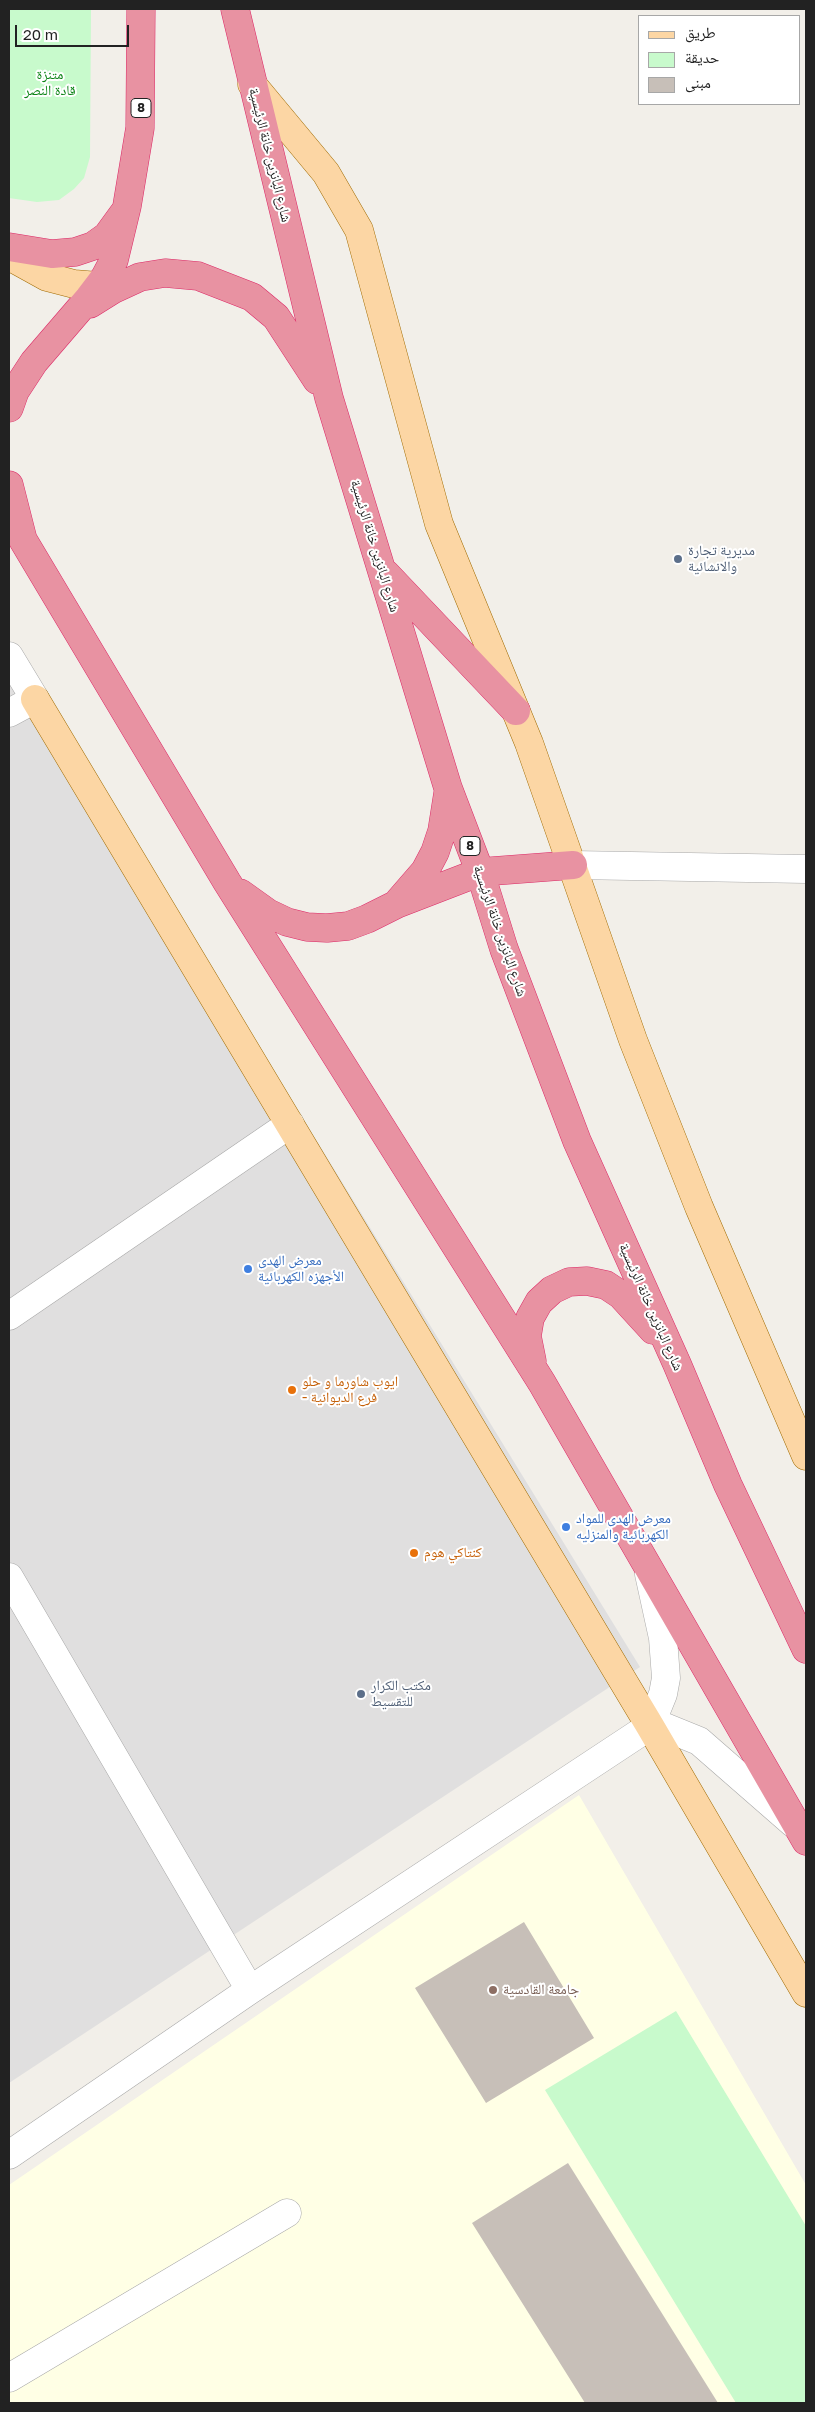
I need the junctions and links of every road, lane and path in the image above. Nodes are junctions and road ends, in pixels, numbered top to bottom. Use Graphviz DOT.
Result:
graph roads {
  1 [pos="141,9"];
  2 [pos="235,9"];
  3 [pos="252,84"];
  4 [pos="127,206"];
  5 [pos="9,247"];
  6 [pos="9,256"];
  7 [pos="140,277"];
  8 [pos="98,286"];
  9 [pos="66,323"];
  10 [pos="329,398"];
  11 [pos="9,408"];
  12 [pos="9,485"];
  13 [pos="9,517"];
  14 [pos="23,540"];
  15 [pos="383,570"];
  16 [pos="9,656"];
  17 [pos="35,699"];
  18 [pos="516,711"];
  19 [pos="9,712"];
  20 [pos="448,788"];
  21 [pos="573,865"];
  22 [pos="806,869"];
  23 [pos="480,872"];
  24 [pos="228,882"];
  25 [pos="397,904"];
  26 [pos="290,1124"];
  27 [pos="9,1316"];
  28 [pos="677,1364"];
  29 [pos="542,1383"];
  30 [pos="806,1456"];
  31 [pos="648,1568"];
  32 [pos="9,1577"];
  33 [pos="806,1649"];
  34 [pos="650,1726"];
  35 [pos="803,1835"];
  36 [pos="250,1990"];
  37 [pos="806,1993"];
  38 [pos="9,2155"];
  39 [pos="287,2213"];
  40 [pos="9,2378"];
  1 -- 4 [label="highway, 8"];
  2 -- 3 [label="highway, شارع البانزين خانة الرئيسية / 8"];
  3 -- 10 [label="highway, شارع البانزين خانة الرئيسية / 8"];
  3 -- 18 [label="main road"];
  4 -- 5 [label="highway"];
  4 -- 8 [label="highway, 8"];
  6 -- 8 [label="main road"];
  7 -- 8 [label="main road"];
  7 -- 9 [label="highway"];
  7 -- 10 [label="highway"];
  8 -- 9 [label="highway, 8"];
  9 -- 11 [label="highway, 8"];
  10 -- 15 [label="highway, شارع البانزين خانة الرئيسية / 8"];
  12 -- 14 [label="highway"];
  13 -- 14 [label="main road"];
  14 -- 24 [label="highway"];
  15 -- 18 [label="highway"];
  15 -- 20 [label="highway, شارع البانزين خانة الرئيسية / 8"];
  16 -- 17 [label="street"];
  17 -- 19 [label="street"];
  17 -- 26 [label="main road"];
  18 -- 21 [label="main road"];
  20 -- 23 [label="highway, شارع البانزين خانة الرئيسية / 8"];
  20 -- 25 [label="highway"];
  21 -- 22 [label="street"];
  21 -- 23 [label="highway"];
  21 -- 30 [label="main road"];
  23 -- 25 [label="highway"];
  23 -- 28 [label="highway, شارع البانزين خانة الرئيسية / 8"];
  24 -- 25 [label="highway"];
  24 -- 29 [label="highway"];
  26 -- 27 [label="street"];
  26 -- 34 [label="main road"];
  28 -- 29 [label="highway"];
  28 -- 33 [label="highway, شارع البانزين خانة الرئيسية / 8"];
  29 -- 31 [label="highway"];
  31 -- 34 [label="street"];
  31 -- 35 [label="highway"];
  32 -- 36 [label="street"];
  34 -- 35 [label="street"];
  34 -- 36 [label="street"];
  34 -- 37 [label="main road"];
  36 -- 38 [label="street"];
  39 -- 40 [label="street"];
}
